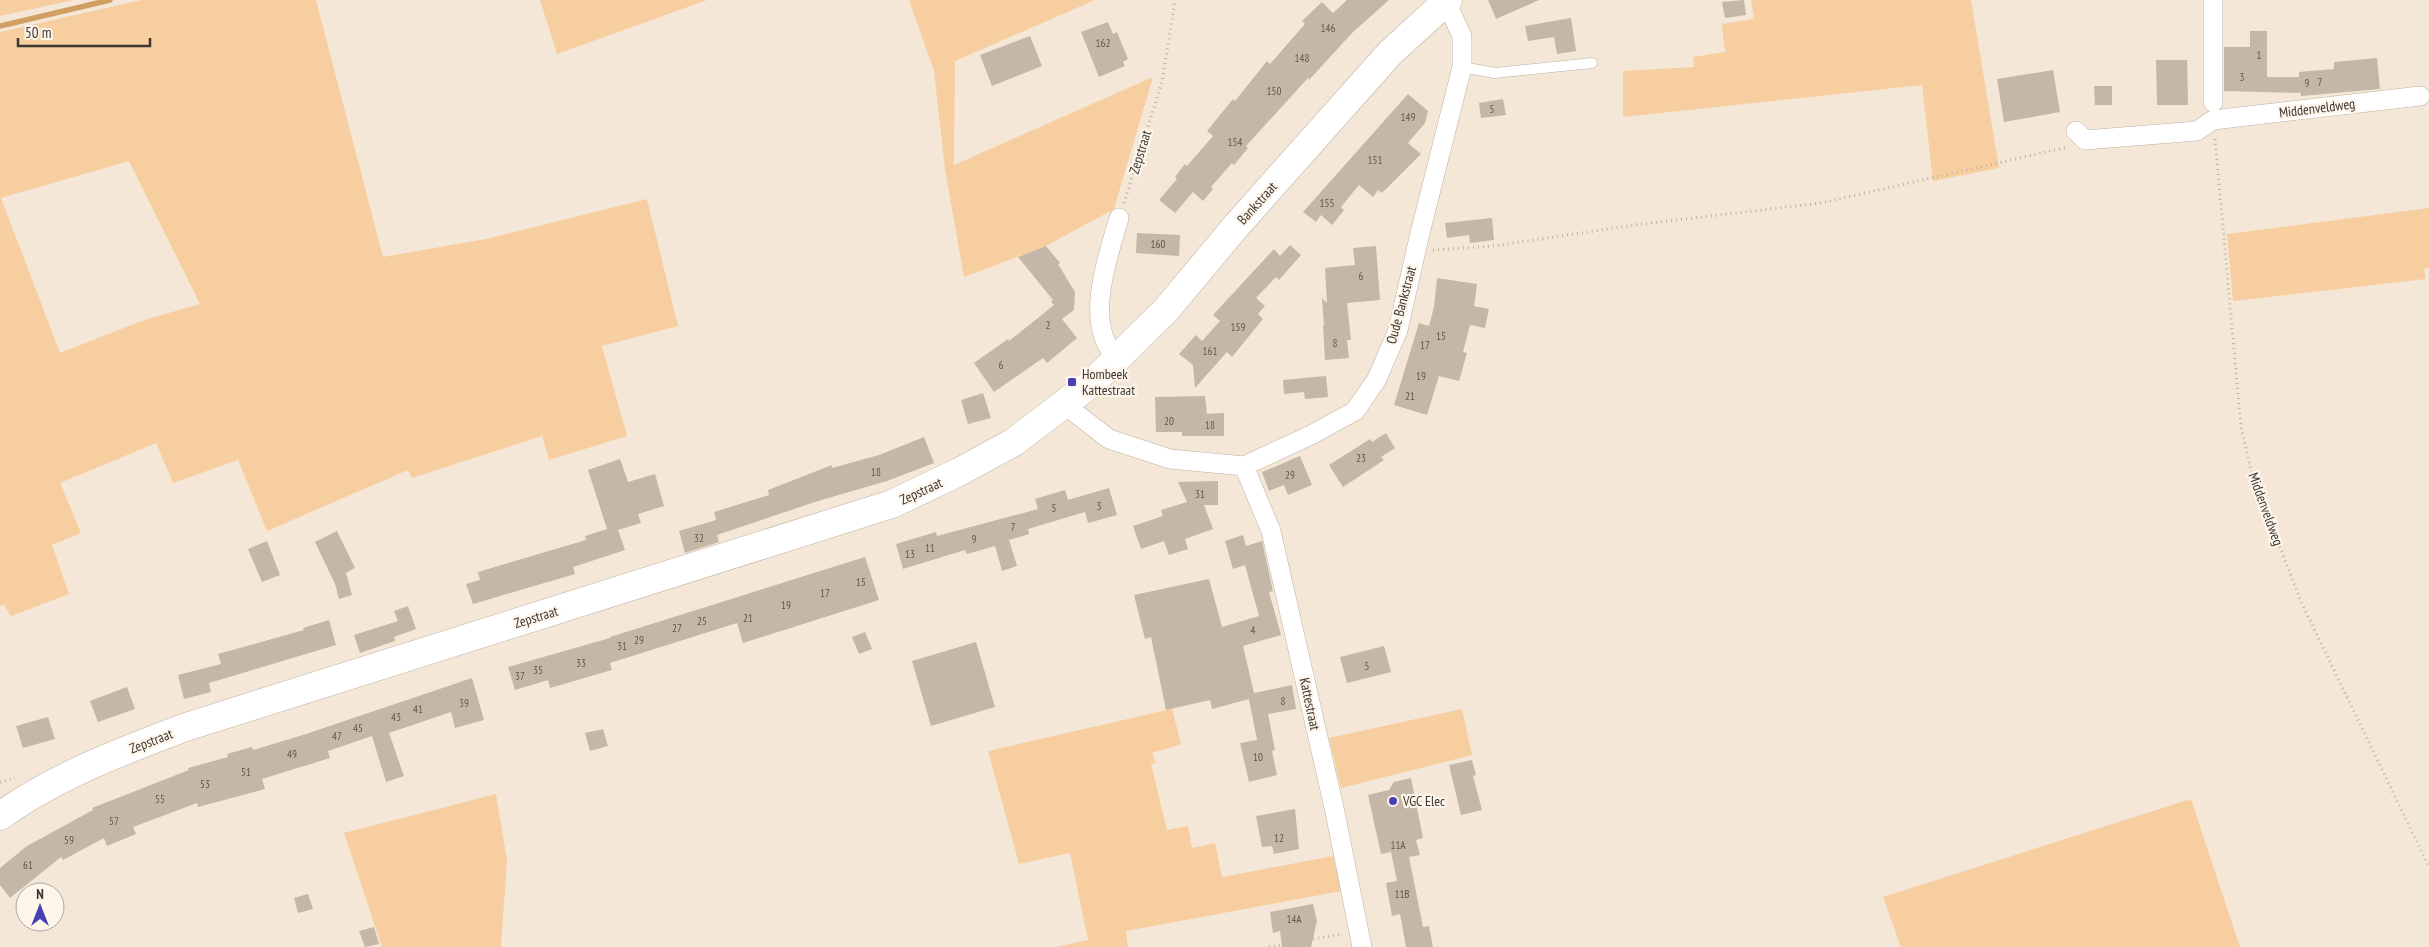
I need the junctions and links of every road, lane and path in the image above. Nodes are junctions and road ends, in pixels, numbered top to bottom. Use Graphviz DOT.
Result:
graph roads {
  1 [pos="1175,0"];
  2 [pos="2213,0"];
  3 [pos="1447,1"];
  4 [pos="1592,63"];
  5 [pos="1462,68"];
  6 [pos="2420,96"];
  7 [pos="2213,102"];
  8 [pos="2213,120"];
  9 [pos="2076,131"];
  10 [pos="2102,139"];
  11 [pos="1119,218"];
  12 [pos="1415,252"];
  13 [pos="1118,359"];
  14 [pos="1065,405"];
  15 [pos="1244,466"];
  16 [pos="0,816"];
  17 [pos="2429,867"];
  18 [pos="1361,939"];
  19 [pos="1269,947"];
  1 -- 11 [label="path, Zepstraat"];
  2 -- 7 [label="street"];
  3 -- 5 [label="street, Oude Bankstraat"];
  3 -- 13 [label="street, Bankstraat"];
  4 -- 5 [label="lane"];
  5 -- 12 [label="street, Oude Bankstraat"];
  6 -- 8 [label="street, Middenveldweg"];
  8 -- 10 [label="street, Middenveldweg"];
  8 -- 17 [label="path, Middenveldweg"];
  9 -- 10 [label="street, Middenveldweg"];
  10 -- 12 [label="path"];
  11 -- 13 [label="street"];
  12 -- 15 [label="street, Oude Bankstraat"];
  13 -- 14 [label="street, Bankstraat"];
  14 -- 15 [label="street"];
  14 -- 16 [label="street, Zepstraat"];
  15 -- 18 [label="street, Kattestraat"];
  18 -- 19 [label="path"];
}
